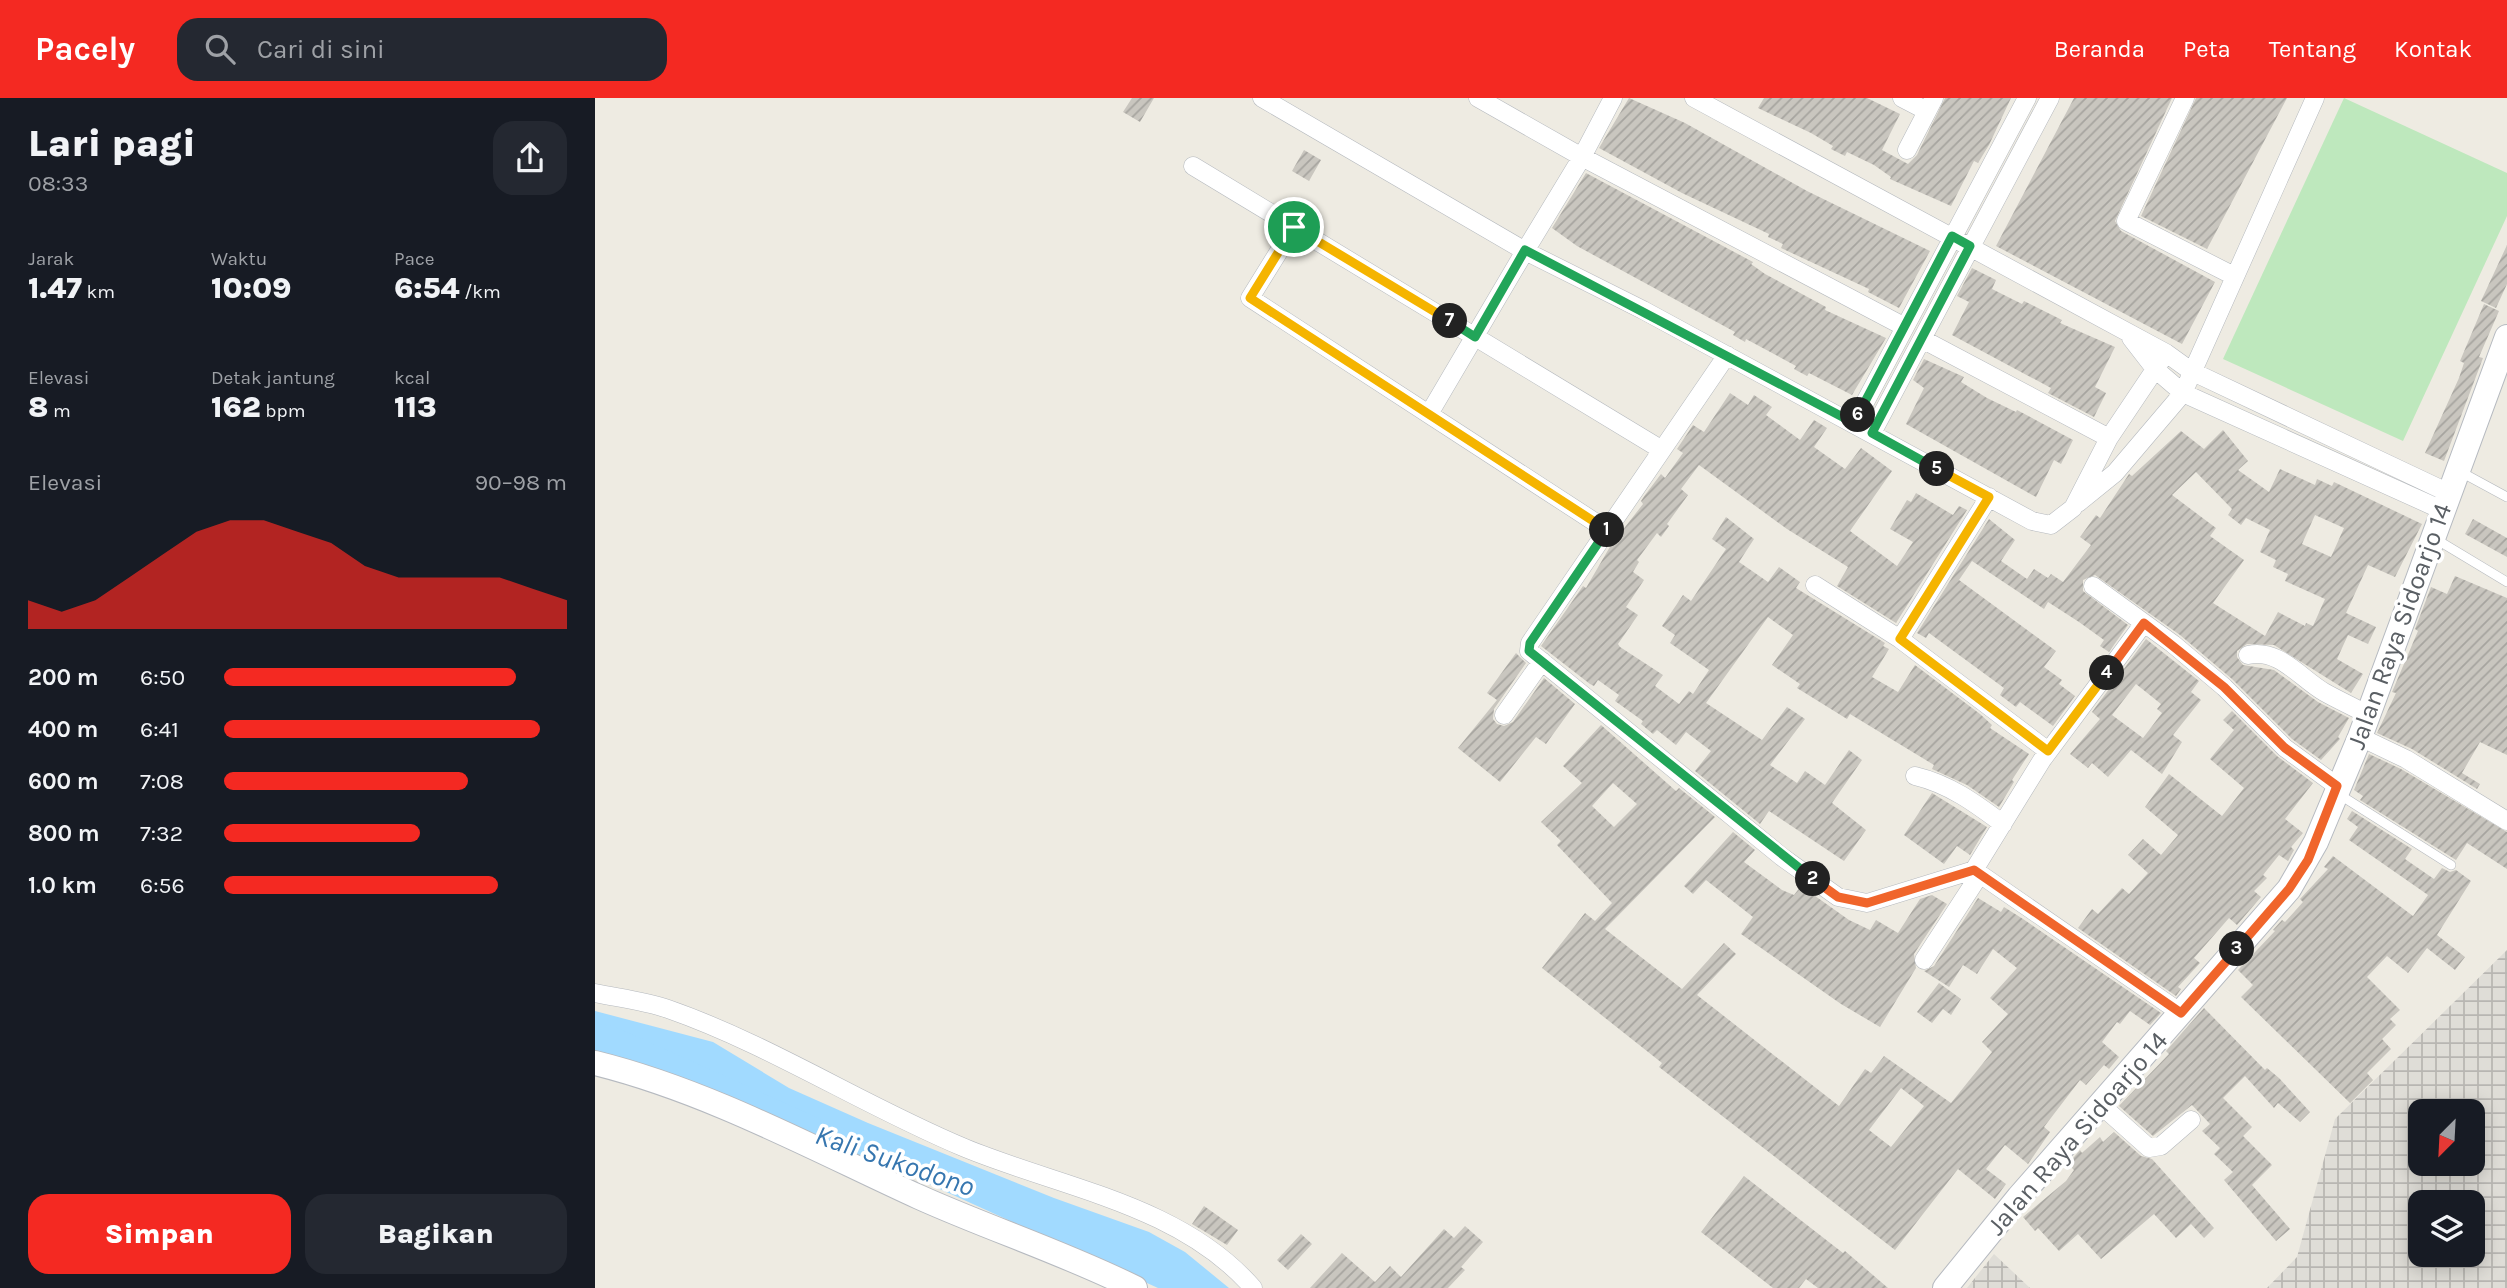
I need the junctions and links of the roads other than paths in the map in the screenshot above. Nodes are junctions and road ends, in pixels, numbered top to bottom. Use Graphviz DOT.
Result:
graph roads {
  1 [pos="1262,98"];
  2 [pos="1478,98"];
  3 [pos="1613,98"];
  4 [pos="1694,98"];
  5 [pos="1902,98"];
  6 [pos="2027,98"];
  7 [pos="2050,98"];
  8 [pos="2185,98"];
  9 [pos="2314,98"];
  10 [pos="1930,105"];
  11 [pos="1907,150"];
  12 [pos="1582,157"];
  13 [pos="1193,166"];
  14 [pos="1294,227"];
  15 [pos="1952,236"];
  16 [pos="1970,246"];
  17 [pos="1525,250"];
  18 [pos="2234,276"];
  19 [pos="1903,327"];
  20 [pos="2127,332"];
  21 [pos="1475,337"];
  22 [pos="2507,337"];
  23 [pos="1921,339"];
  24 [pos="2166,353"];
  25 [pos="1727,355"];
  26 [pos="2155,369"];
  27 [pos="2191,371"];
  28 [pos="2183,393"];
  29 [pos="1429,414"];
  30 [pos="2299,421"];
  31 [pos="1854,423"];
  32 [pos="1872,433"];
  33 [pos="2109,438"];
  34 [pos="2290,440"];
  35 [pos="1662,450"];
  36 [pos="2449,491"];
  37 [pos="1989,497"];
  38 [pos="2507,497"];
  39 [pos="2073,508"];
  40 [pos="1607,530"];
  41 [pos="2431,537"];
  42 [pos="2507,583"];
  43 [pos="1815,585"];
  44 [pos="2093,586"];
  45 [pos="2144,623"];
  46 [pos="1900,639"];
  47 [pos="2248,655"];
  48 [pos="1542,660"];
  49 [pos="1504,715"];
  50 [pos="2364,726"];
  51 [pos="2048,751"];
  52 [pos="1915,776"];
  53 [pos="2336,789"];
  54 [pos="2507,821"];
  55 [pos="2003,824"];
  56 [pos="2451,865"];
  57 [pos="1977,872"];
  58 [pos="1924,960"];
  59 [pos="595,993"];
  60 [pos="2181,1013"];
  61 [pos="595,1063"];
  62 [pos="2102,1105"];
  63 [pos="2191,1120"];
  64 [pos="1135,1288"];
  65 [pos="1253,1288"];
  66 [pos="1945,1288"];
  1 -- 17 [label="street"];
  2 -- 12 [label="street"];
  3 -- 12 [label="street"];
  4 -- 15 [label="street"];
  5 -- 10 [label="street"];
  6 -- 15 [label="street"];
  7 -- 16 [label="street"];
  8 -- 18 [label="street"];
  9 -- 18 [label="street"];
  10 -- 11 [label="street"];
  12 -- 17 [label="street"];
  12 -- 19 [label="street"];
  13 -- 14 [label="street"];
  14 -- 21 [label="street"];
  14 -- 29 [label="street"];
  15 -- 16 [label="street"];
  15 -- 19 [label="street"];
  16 -- 20 [label="street"];
  16 -- 23 [label="street"];
  17 -- 21 [label="street"];
  17 -- 25 [label="street"];
  18 -- 27 [label="street"];
  19 -- 31 [label="street"];
  20 -- 24 [label="street"];
  20 -- 26 [label="street"];
  21 -- 29 [label="street"];
  21 -- 35 [label="street"];
  22 -- 36 [label="main road, Jalan Raya Sidoarjo 14"];
  23 -- 32 [label="street"];
  23 -- 33 [label="street"];
  24 -- 26 [label="street"];
  24 -- 27 [label="street"];
  25 -- 31 [label="street"];
  25 -- 35 [label="street"];
  26 -- 28 [label="street"];
  26 -- 33 [label="street"];
  27 -- 28 [label="street"];
  27 -- 30 [label="street"];
  28 -- 34 [label="street"];
  28 -- 39 [label="street"];
  29 -- 40 [label="street"];
  30 -- 34 [label="street"];
  30 -- 36 [label="street"];
  31 -- 32 [label="street"];
  32 -- 37 [label="street"];
  33 -- 39 [label="street"];
  34 -- 36 [label="street"];
  35 -- 40 [label="street"];
  36 -- 38 [label="lane"];
  36 -- 41 [label="main road, Jalan Raya Sidoarjo 14"];
  37 -- 39 [label="street"];
  37 -- 46 [label="street"];
  40 -- 48 [label="street"];
  41 -- 42 [label="lane"];
  41 -- 50 [label="main road, Jalan Raya Sidoarjo 14"];
  43 -- 46 [label="street"];
  44 -- 45 [label="street"];
  45 -- 51 [label="street"];
  45 -- 53 [label="street"];
  46 -- 51 [label="street"];
  47 -- 50 [label="street"];
  48 -- 49 [label="street"];
  48 -- 57 [label="street"];
  50 -- 53 [label="main road, Jalan Raya Sidoarjo 14"];
  50 -- 54 [label="street"];
  51 -- 55 [label="street"];
  52 -- 55 [label="street"];
  53 -- 56 [label="lane"];
  53 -- 60 [label="main road, Jalan Raya Sidoarjo 14"];
  55 -- 57 [label="street"];
  57 -- 58 [label="street"];
  57 -- 60 [label="street"];
  59 -- 65 [label="street"];
  60 -- 62 [label="main road, Jalan Raya Sidoarjo 14"];
  61 -- 64 [label="main road"];
  62 -- 63 [label="street"];
  62 -- 66 [label="main road, Jalan Raya Sidoarjo 14"];
}
